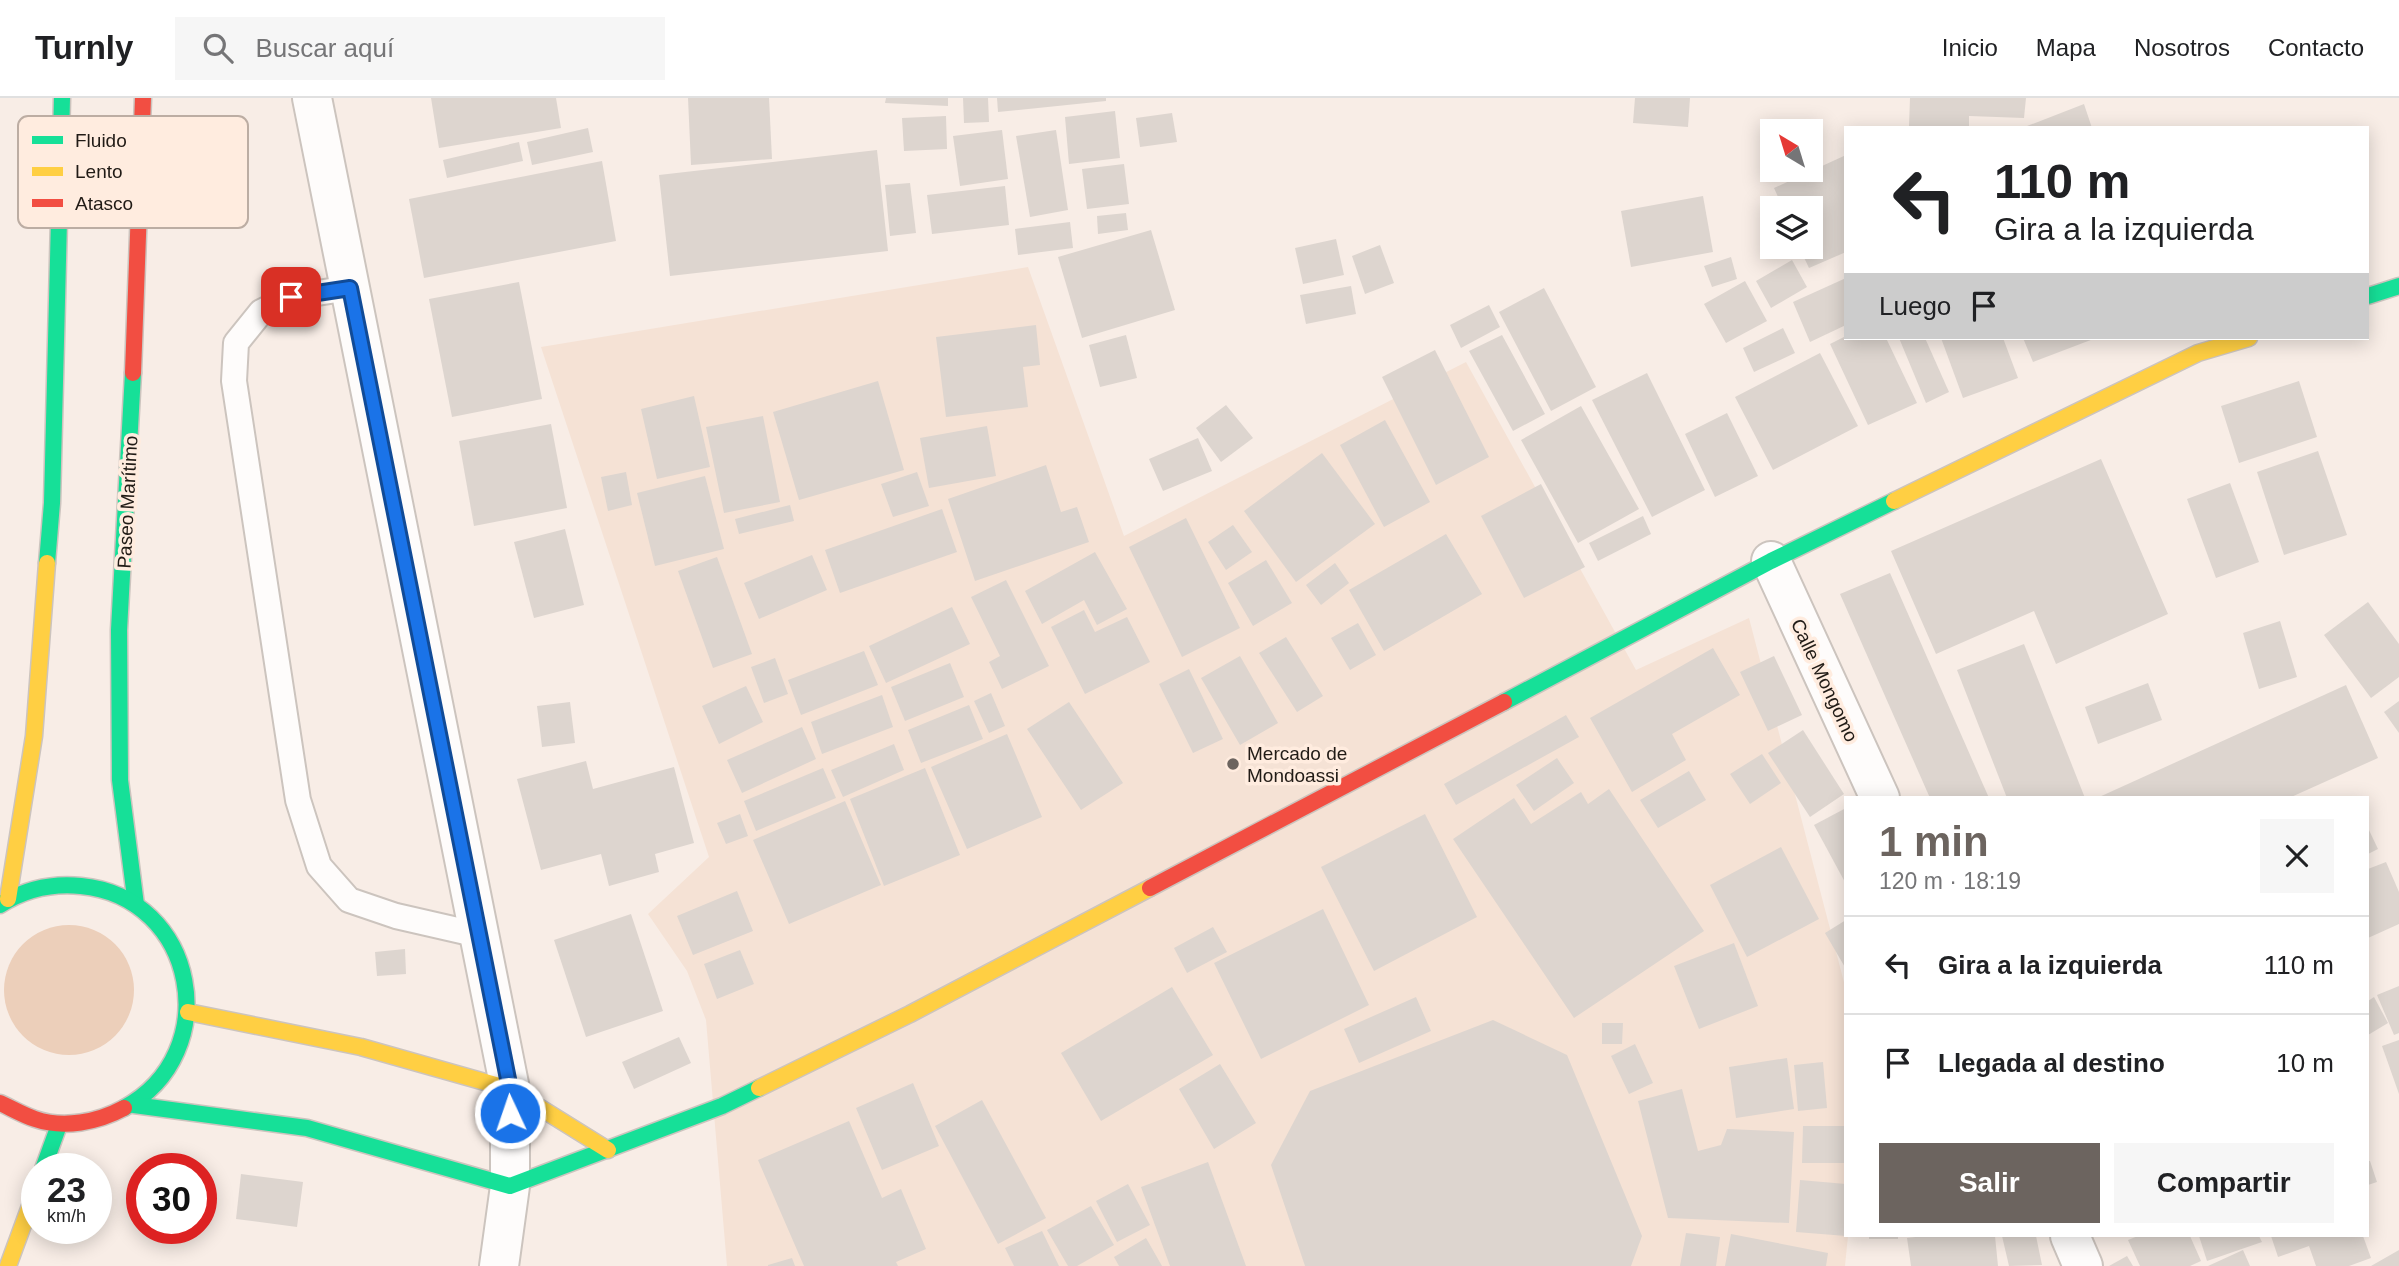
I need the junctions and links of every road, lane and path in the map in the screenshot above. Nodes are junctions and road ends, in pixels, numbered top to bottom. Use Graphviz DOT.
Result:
graph roads {
  1 [pos="62,98"];
  2 [pos="143,98"];
  3 [pos="312,98"];
  4 [pos="62,116"];
  5 [pos="142,116"];
  6 [pos="59,228"];
  7 [pos="138,228"];
  8 [pos="2399,286"];
  9 [pos="350,288"];
  10 [pos="2369,296"];
  11 [pos="2242,340"];
  12 [pos="1771,561"];
  13 [pos="1879,796"];
  14 [pos="4,902"];
  15 [pos="136,905"];
  16 [pos="479,935"];
  17 [pos="188,1012"];
  18 [pos="510,1089"];
  19 [pos="0,1103"];
  20 [pos="134,1105"];
  21 [pos="59,1125"];
  22 [pos="608,1150"];
  23 [pos="49,1153"];
  24 [pos="510,1185"];
  25 [pos="21,1231"];
  26 [pos="2070,1237"];
  27 [pos="8,1266"];
  28 [pos="499,1266"];
  29 [pos="2083,1266"];
  1 -- 4 [label="street"];
  2 -- 5 [label="street, Paseo Marítimo"];
  3 -- 9 [label="street"];
  6 -- 14 [label="street"];
  7 -- 15 [label="street, Paseo Marítimo"];
  8 -- 10 [label="street"];
  9 -- 16 [label="street"];
  9 -- 16 [label="lane"];
  11 -- 12 [label="street"];
  12 -- 13 [label="street, Calle Mongomo"];
  12 -- 22 [label="street"];
  14 -- 15 [label="street"];
  15 -- 17 [label="street"];
  16 -- 18 [label="street"];
  17 -- 18 [label="street"];
  17 -- 20 [label="street"];
  18 -- 22 [label="street"];
  18 -- 24 [label="street"];
  19 -- 21 [label="street"];
  20 -- 21 [label="street"];
  20 -- 24 [label="street"];
  21 -- 23 [label="street"];
  22 -- 24 [label="street"];
  24 -- 28 [label="street"];
  25 -- 27 [label="street"];
  26 -- 29 [label="street"];
}
